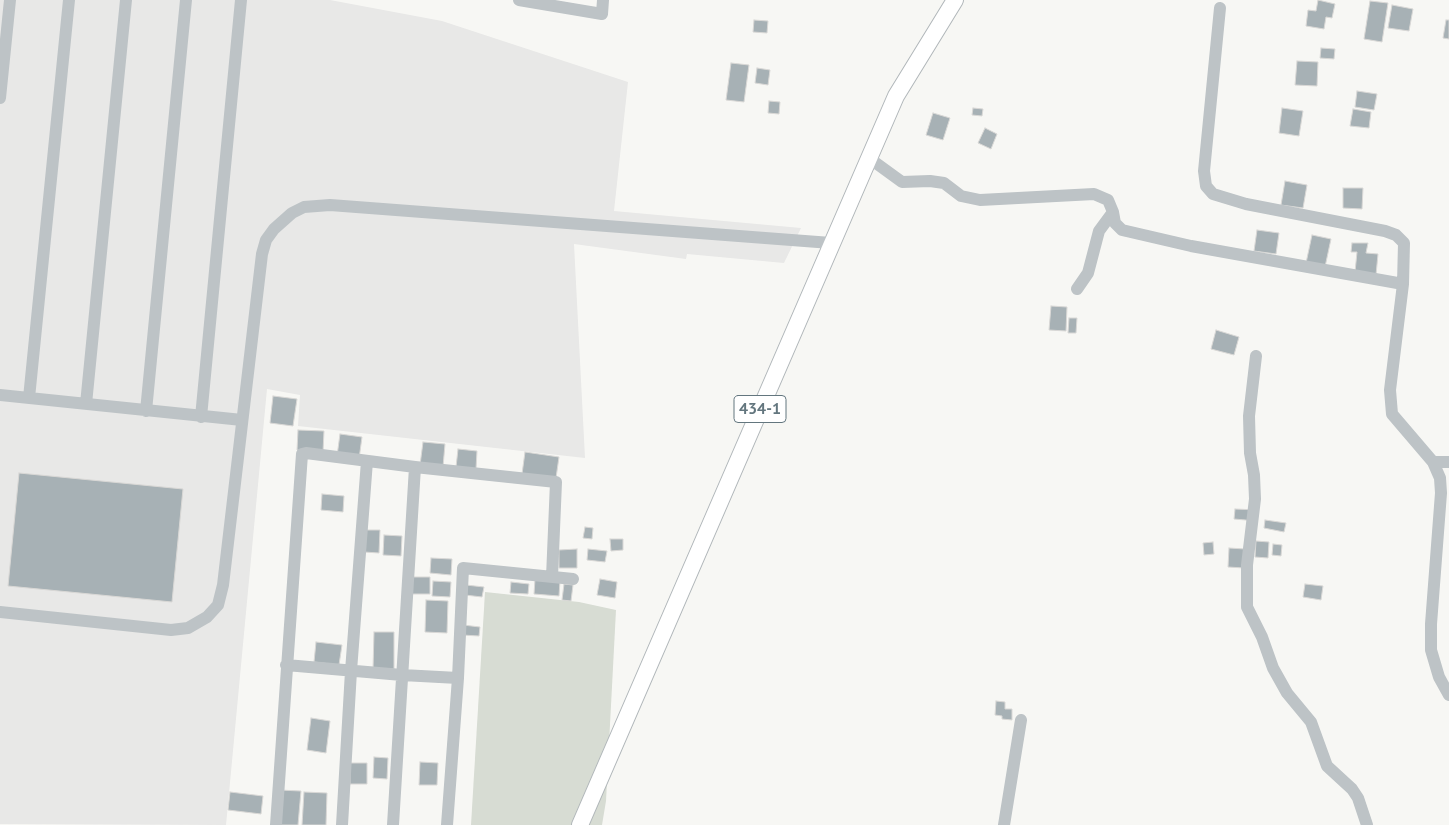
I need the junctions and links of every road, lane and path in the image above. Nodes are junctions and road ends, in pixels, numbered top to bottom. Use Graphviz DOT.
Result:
graph roads {
  1 [pos="10,0"];
  2 [pos="69,0"];
  3 [pos="126,0"];
  4 [pos="186,0"];
  5 [pos="241,0"];
  6 [pos="519,0"];
  7 [pos="603,0"];
  8 [pos="955,0"];
  9 [pos="1220,8"];
  10 [pos="0,98"];
  11 [pos="868,158"];
  12 [pos="1113,212"];
  13 [pos="832,243"];
  14 [pos="1403,284"];
  15 [pos="1077,289"];
  16 [pos="1256,356"];
  17 [pos="0,395"];
  18 [pos="28,398"];
  19 [pos="86,404"];
  20 [pos="146,410"];
  21 [pos="201,417"];
  22 [pos="242,420"];
  23 [pos="367,461"];
  24 [pos="1433,462"];
  25 [pos="1449,462"];
  26 [pos="415,467"];
  27 [pos="552,577"];
  28 [pos="573,579"];
  29 [pos="0,612"];
  30 [pos="286,666"];
  31 [pos="351,671"];
  32 [pos="402,675"];
  33 [pos="458,678"];
  34 [pos="1449,695"];
  35 [pos="1021,720"];
  36 [pos="276,825"];
  37 [pos="342,825"];
  38 [pos="393,825"];
  39 [pos="447,825"];
  40 [pos="580,825"];
  41 [pos="1004,825"];
  42 [pos="1367,825"];
  1 -- 10 [label="street"];
  2 -- 18 [label="street"];
  3 -- 19 [label="street"];
  4 -- 20 [label="street"];
  5 -- 21 [label="street"];
  6 -- 7 [label="street"];
  8 -- 11 [label="main road, 434-1"];
  9 -- 14 [label="street"];
  11 -- 12 [label="street"];
  11 -- 13 [label="main road, 434-1"];
  12 -- 14 [label="street"];
  12 -- 15 [label="street"];
  13 -- 22 [label="street"];
  13 -- 40 [label="main road, 434-1"];
  14 -- 24 [label="street"];
  16 -- 42 [label="street"];
  17 -- 18 [label="street"];
  18 -- 19 [label="street"];
  19 -- 20 [label="street"];
  20 -- 21 [label="street"];
  21 -- 22 [label="street"];
  22 -- 29 [label="street"];
  23 -- 26 [label="street"];
  23 -- 30 [label="street"];
  23 -- 31 [label="street"];
  24 -- 25 [label="street"];
  24 -- 34 [label="street"];
  26 -- 27 [label="street"];
  26 -- 32 [label="street"];
  27 -- 28 [label="street"];
  27 -- 33 [label="street"];
  30 -- 31 [label="street"];
  30 -- 36 [label="street"];
  31 -- 32 [label="street"];
  31 -- 37 [label="street"];
  32 -- 33 [label="street"];
  32 -- 38 [label="street"];
  33 -- 39 [label="street"];
  35 -- 41 [label="street"];
}
